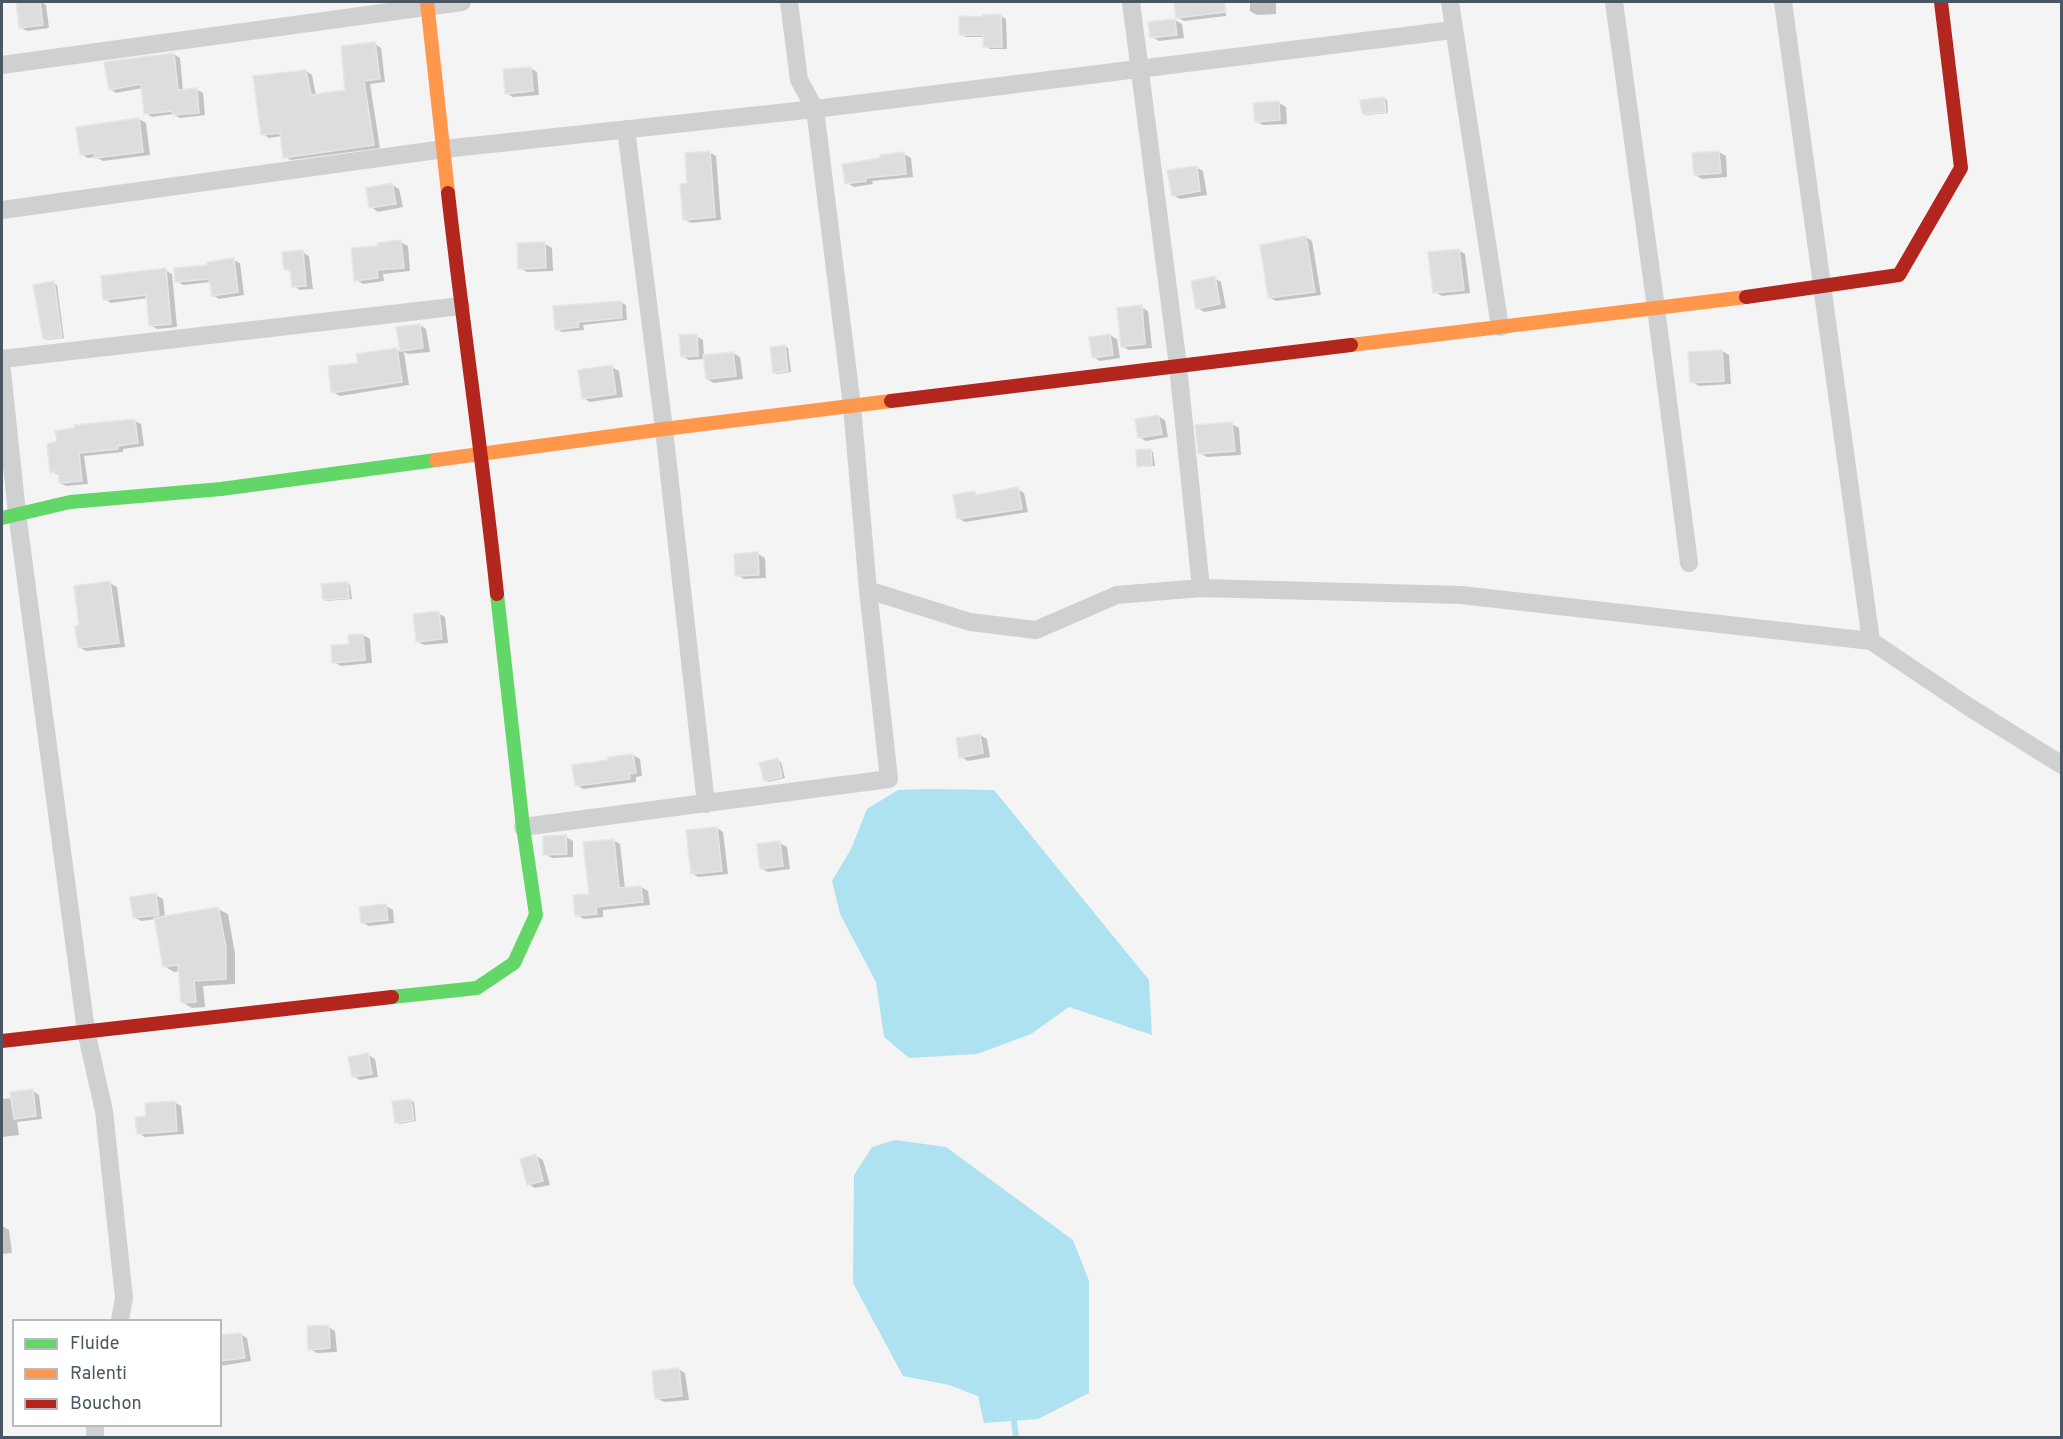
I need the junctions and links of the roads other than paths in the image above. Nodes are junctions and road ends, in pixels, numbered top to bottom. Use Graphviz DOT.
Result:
graph roads {
  1 [pos="462,2"];
  2 [pos="789,2"];
  3 [pos="1131,2"];
  4 [pos="1450,2"];
  5 [pos="1614,2"];
  6 [pos="1783,2"];
  7 [pos="1941,2"];
  8 [pos="427,4"];
  9 [pos="1453,30"];
  10 [pos="2,65"];
  11 [pos="1139,68"];
  12 [pos="816,109"];
  13 [pos="626,129"];
  14 [pos="444,149"];
  15 [pos="2,210"];
  16 [pos="1823,287"];
  17 [pos="461,306"];
  18 [pos="1656,308"];
  19 [pos="1500,327"];
  20 [pos="2,359"];
  21 [pos="1178,366"];
  22 [pos="2,371"];
  23 [pos="852,406"];
  24 [pos="664,429"];
  25 [pos="482,455"];
  26 [pos="9,516"];
  27 [pos="1689,563"];
  28 [pos="1201,588"];
  29 [pos="868,590"];
  30 [pos="1871,641"];
  31 [pos="2061,765"];
  32 [pos="706,804"];
  33 [pos="523,827"];
  34 [pos="86,1031"];
  35 [pos="2,1041"];
  36 [pos="120,1319"];
  1 -- 8 [label="street"];
  2 -- 12 [label="street"];
  3 -- 11 [label="street"];
  4 -- 9 [label="street"];
  5 -- 18 [label="street"];
  6 -- 16 [label="street"];
  7 -- 16 [label="street"];
  8 -- 10 [label="street"];
  8 -- 14 [label="street"];
  9 -- 11 [label="street"];
  9 -- 19 [label="street"];
  11 -- 12 [label="street"];
  11 -- 21 [label="street"];
  12 -- 13 [label="street"];
  12 -- 23 [label="street"];
  13 -- 14 [label="street"];
  13 -- 24 [label="street"];
  14 -- 15 [label="street"];
  14 -- 17 [label="street"];
  16 -- 18 [label="street"];
  16 -- 30 [label="street"];
  17 -- 20 [label="street"];
  17 -- 25 [label="street"];
  18 -- 19 [label="street"];
  18 -- 27 [label="street"];
  19 -- 21 [label="street"];
  21 -- 23 [label="street"];
  21 -- 28 [label="street"];
  22 -- 26 [label="street"];
  23 -- 24 [label="street"];
  23 -- 29 [label="street"];
  24 -- 25 [label="street"];
  24 -- 32 [label="street"];
  25 -- 26 [label="street"];
  25 -- 33 [label="street"];
  26 -- 34 [label="street"];
  28 -- 29 [label="street"];
  28 -- 30 [label="street"];
  29 -- 32 [label="street"];
  30 -- 31 [label="street"];
  32 -- 33 [label="street"];
  33 -- 34 [label="street"];
  34 -- 35 [label="street"];
  34 -- 36 [label="street"];
}
